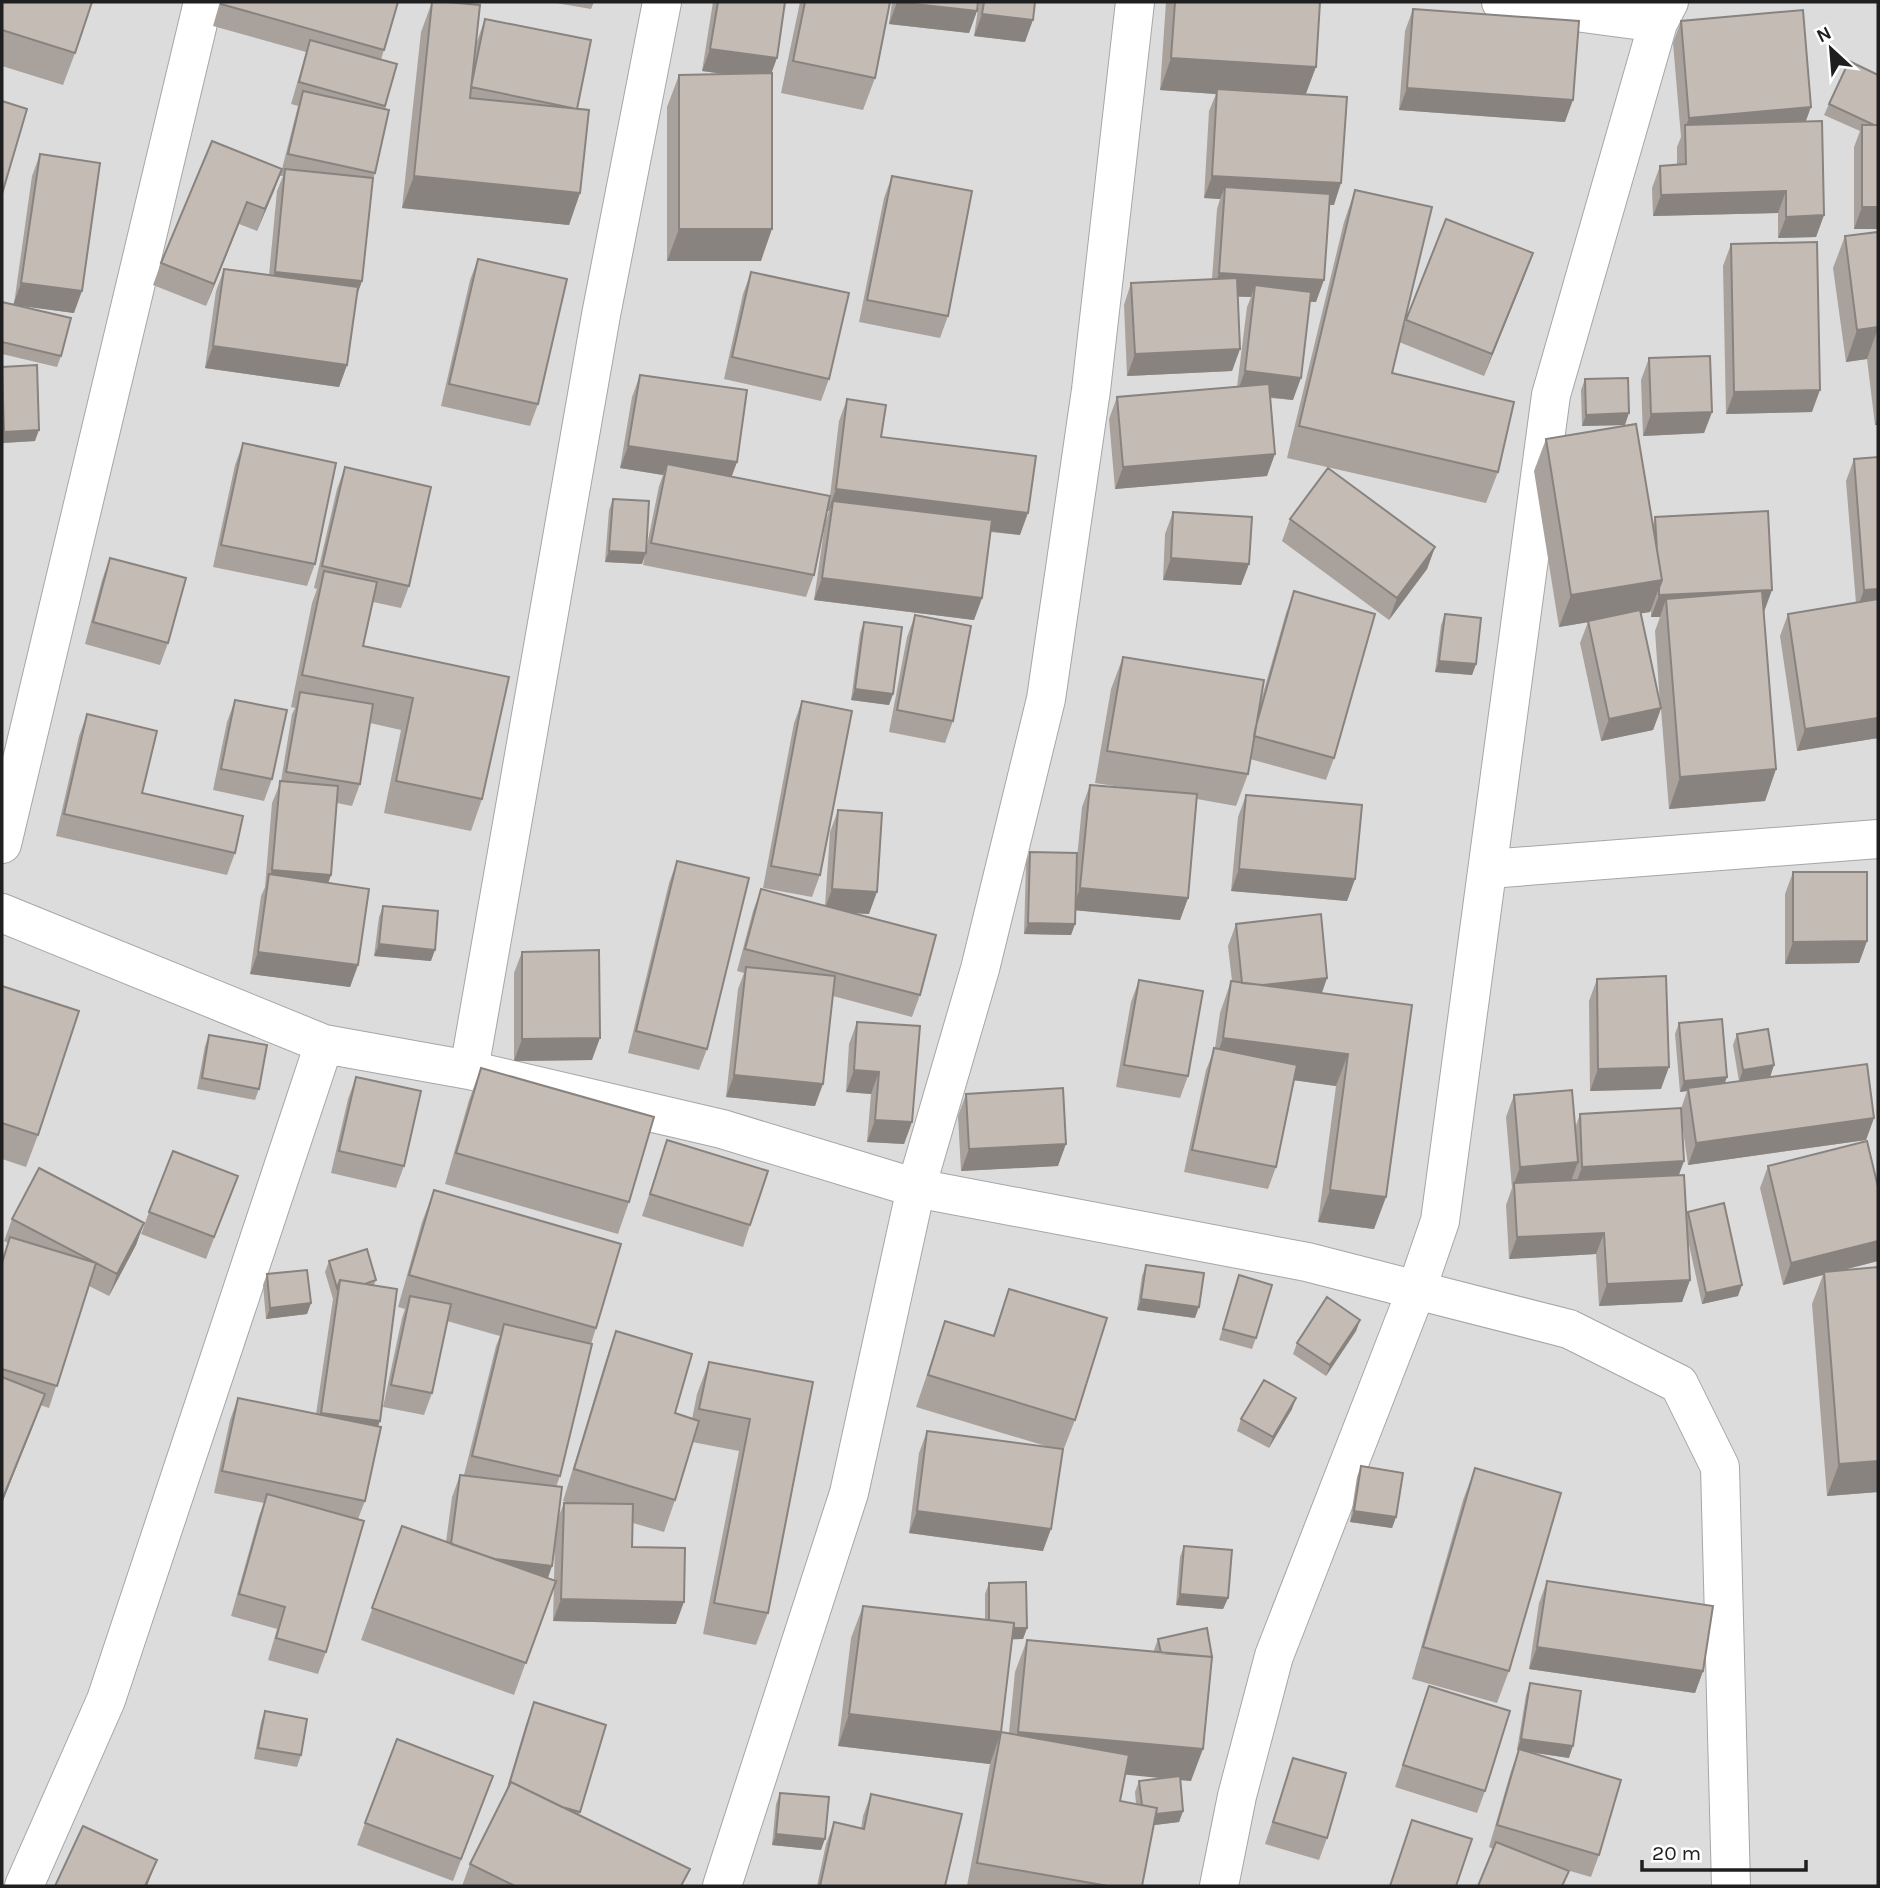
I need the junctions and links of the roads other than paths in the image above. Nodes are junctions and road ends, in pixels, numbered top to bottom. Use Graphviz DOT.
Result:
graph roads {
  1 [pos="203,2"];
  2 [pos="662,2"];
  3 [pos="1135,2"];
  4 [pos="1501,2"];
  5 [pos="1664,12"];
  6 [pos="1878,839"];
  7 [pos="2,844"];
  8 [pos="1489,869"];
  9 [pos="2,913"];
  10 [pos="324,1044"];
  11 [pos="469,1070"];
  12 [pos="916,1188"];
  13 [pos="1416,1292"];
  14 [pos="24,1886"];
  15 [pos="722,1886"];
  16 [pos="1219,1886"];
  17 [pos="1731,1886"];
  1 -- 7 [label="street"];
  2 -- 11 [label="street"];
  3 -- 12 [label="street"];
  4 -- 5 [label="street"];
  5 -- 8 [label="street"];
  6 -- 8 [label="street"];
  8 -- 13 [label="street"];
  9 -- 10 [label="street"];
  10 -- 11 [label="street"];
  10 -- 14 [label="street"];
  11 -- 12 [label="street"];
  12 -- 13 [label="street"];
  12 -- 15 [label="street"];
  13 -- 16 [label="street"];
  13 -- 17 [label="street"];
}
